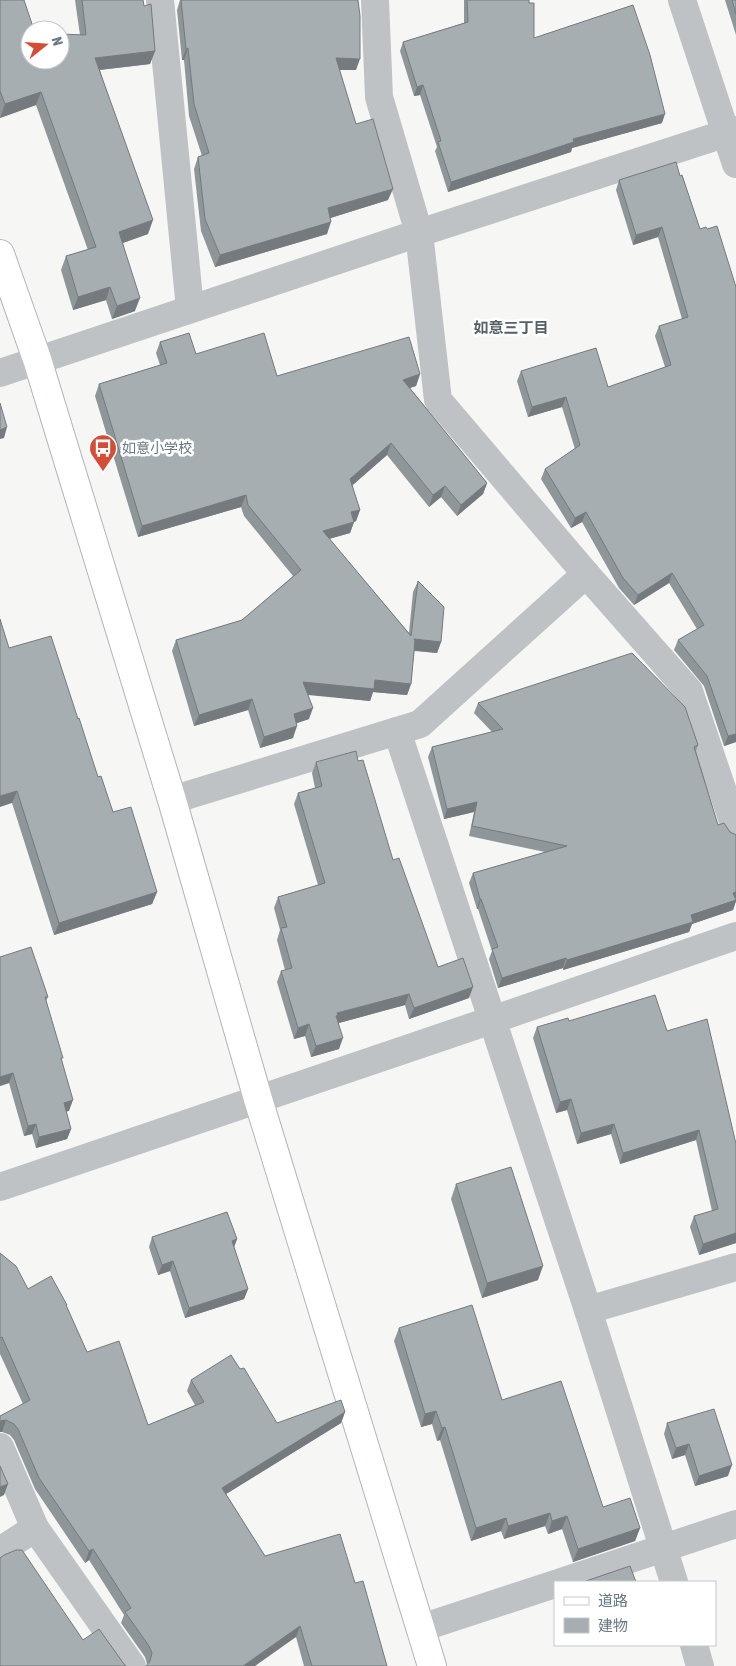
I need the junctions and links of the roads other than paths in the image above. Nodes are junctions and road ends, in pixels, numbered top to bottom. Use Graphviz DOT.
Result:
graph roads {
  1 [pos="160,0"];
  2 [pos="375,0"];
  3 [pos="682,0"];
  4 [pos="731,132"];
  5 [pos="736,164"];
  6 [pos="419,233"];
  7 [pos="0,254"];
  8 [pos="190,310"];
  9 [pos="37,359"];
  10 [pos="0,373"];
  11 [pos="586,574"];
  12 [pos="397,731"];
  13 [pos="172,800"];
  14 [pos="736,830"];
  15 [pos="736,936"];
  16 [pos="492,1020"];
  17 [pos="258,1099"];
  18 [pos="0,1188"];
  19 [pos="736,1267"];
  20 [pos="588,1310"];
  21 [pos="0,1447"];
  22 [pos="736,1524"];
  23 [pos="35,1528"];
  24 [pos="664,1549"];
  25 [pos="0,1551"];
  26 [pos="564,1581"];
  27 [pos="674,1581"];
  28 [pos="554,1584"];
  29 [pos="421,1628"];
  30 [pos="694,1646"];
  31 [pos="132,1666"];
  32 [pos="432,1666"];
  33 [pos="700,1666"];
  1 -- 8 [label="street"];
  2 -- 6 [label="street"];
  3 -- 4 [label="street"];
  4 -- 5 [label="street"];
  4 -- 6 [label="street"];
  6 -- 8 [label="street"];
  6 -- 11 [label="street"];
  7 -- 9 [label="street"];
  8 -- 9 [label="street"];
  9 -- 10 [label="street"];
  9 -- 13 [label="street"];
  11 -- 12 [label="street"];
  11 -- 14 [label="street"];
  12 -- 13 [label="street"];
  12 -- 16 [label="street"];
  13 -- 17 [label="street"];
  15 -- 16 [label="street"];
  16 -- 17 [label="street"];
  16 -- 20 [label="street"];
  17 -- 18 [label="street"];
  17 -- 29 [label="street"];
  19 -- 20 [label="street"];
  20 -- 24 [label="street"];
  21 -- 23 [label="street"];
  22 -- 24 [label="street"];
  23 -- 25 [label="street"];
  23 -- 31 [label="street"];
  24 -- 26 [label="street"];
  24 -- 27 [label="street"];
  28 -- 29 [label="street"];
  29 -- 32 [label="street"];
  30 -- 33 [label="street"];
}
